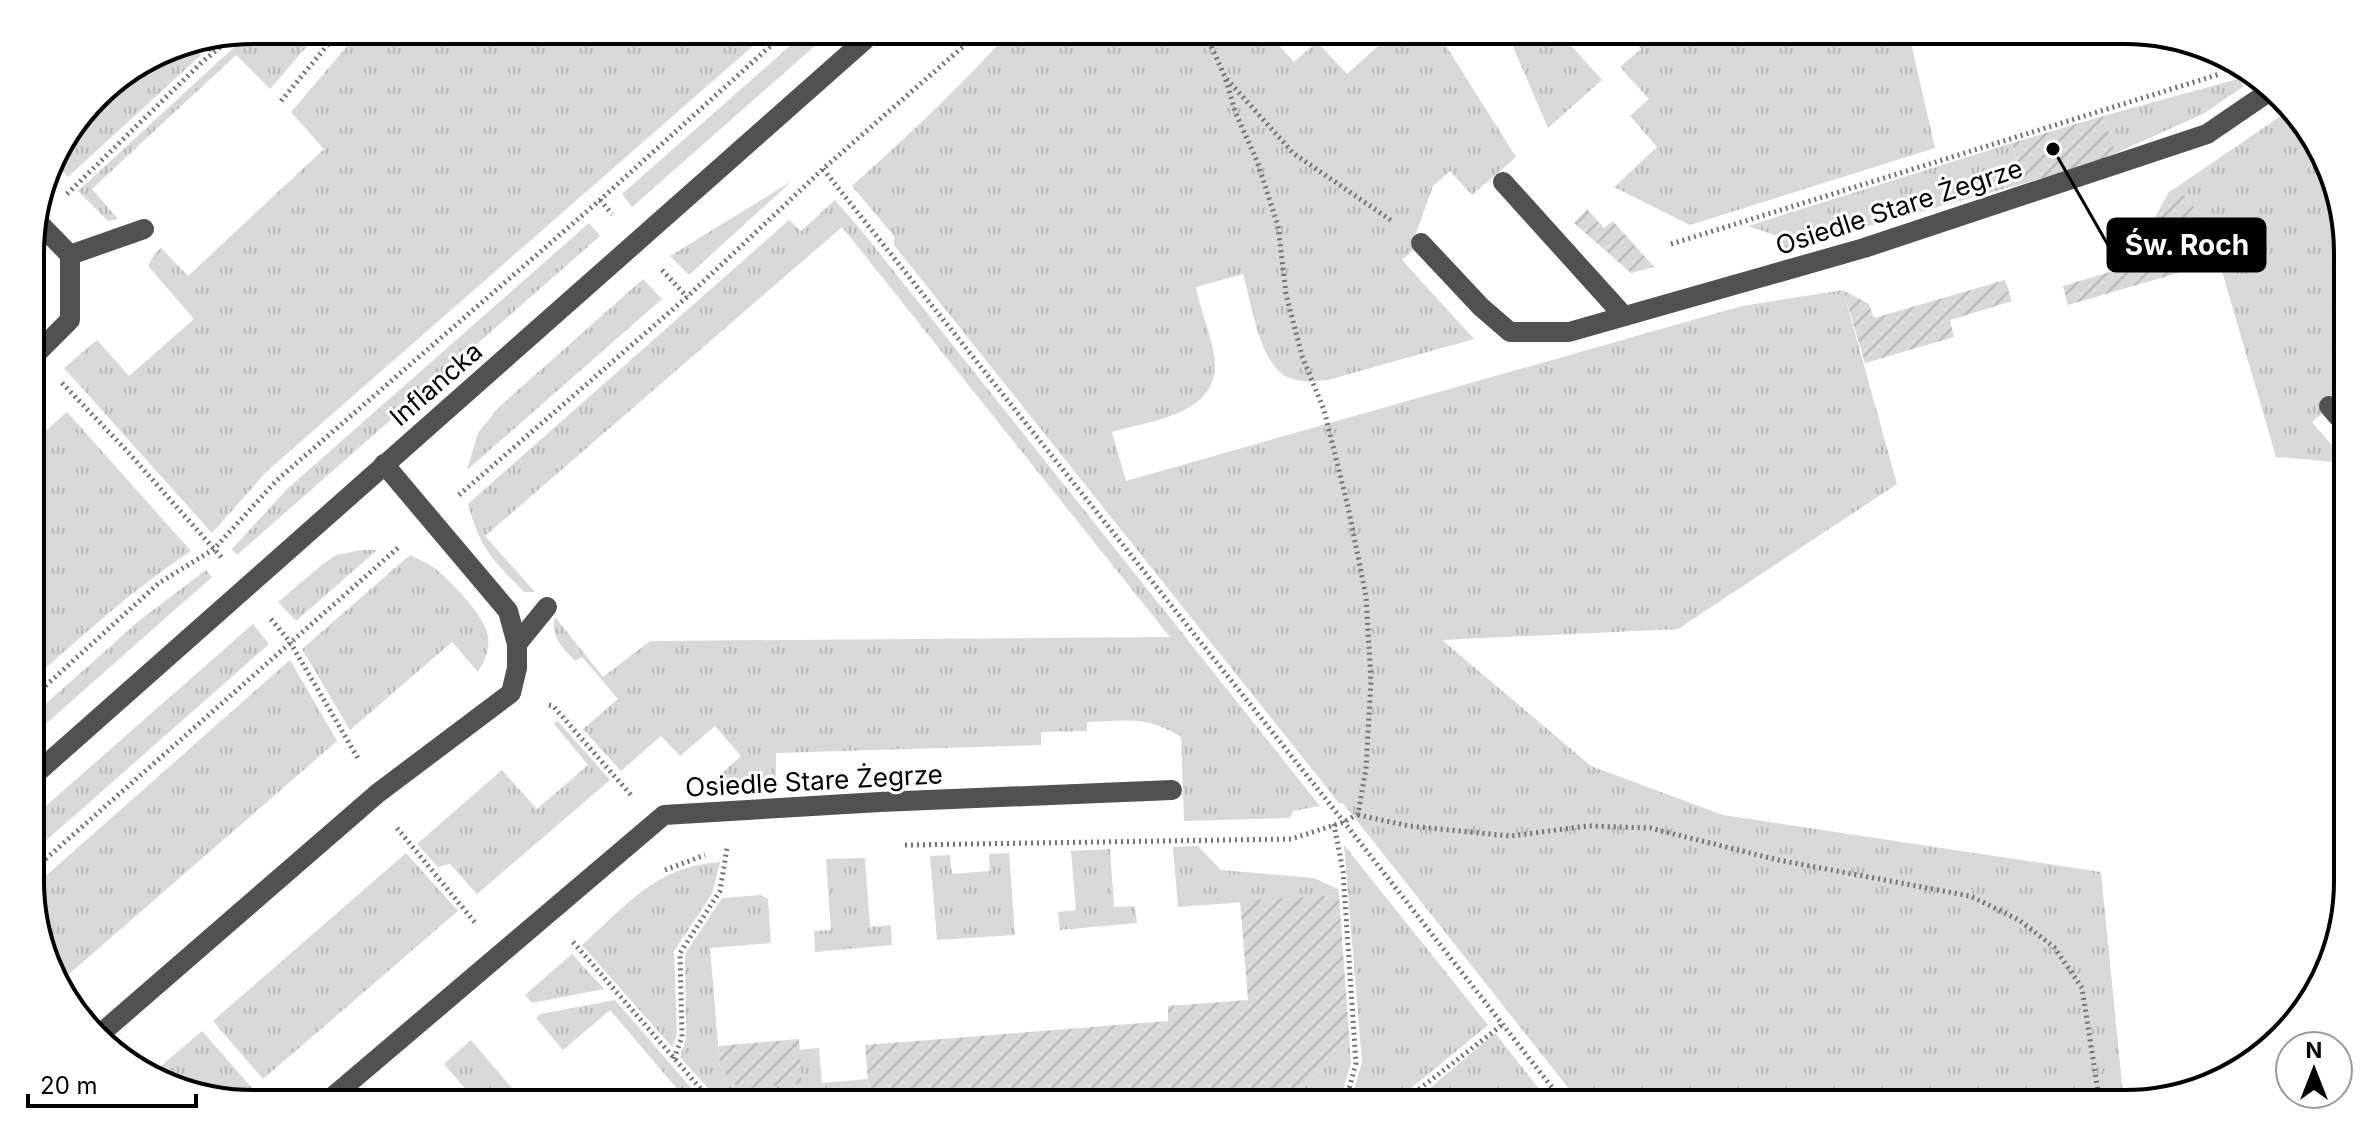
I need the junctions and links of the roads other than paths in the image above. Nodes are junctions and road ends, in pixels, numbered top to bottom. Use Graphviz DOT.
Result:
graph roads {
  1 [pos="860,44"];
  2 [pos="2263,96"];
  3 [pos="1503,182"];
  4 [pos="144,229"];
  5 [pos="45,230"];
  6 [pos="1421,243"];
  7 [pos="70,255"];
  8 [pos="1624,316"];
  9 [pos="44,346"];
  10 [pos="2329,406"];
  11 [pos="2334,412"];
  12 [pos="384,464"];
  13 [pos="547,607"];
  14 [pos="517,644"];
  15 [pos="44,766"];
  16 [pos="1172,790"];
  17 [pos="105,1029"];
  18 [pos="340,1090"];
  1 -- 12 [label="street, Inflancka"];
  2 -- 8 [label="street, Osiedle Stare Żegrze"];
  3 -- 8 [label="street"];
  4 -- 7 [label="street"];
  5 -- 7 [label="street"];
  6 -- 8 [label="street, Osiedle Stare Żegrze"];
  7 -- 9 [label="street"];
  10 -- 11 [label="street"];
  12 -- 14 [label="street"];
  12 -- 15 [label="street, Inflancka"];
  13 -- 14 [label="street"];
  14 -- 17 [label="street"];
  16 -- 18 [label="street, Osiedle Stare Żegrze"];
}
